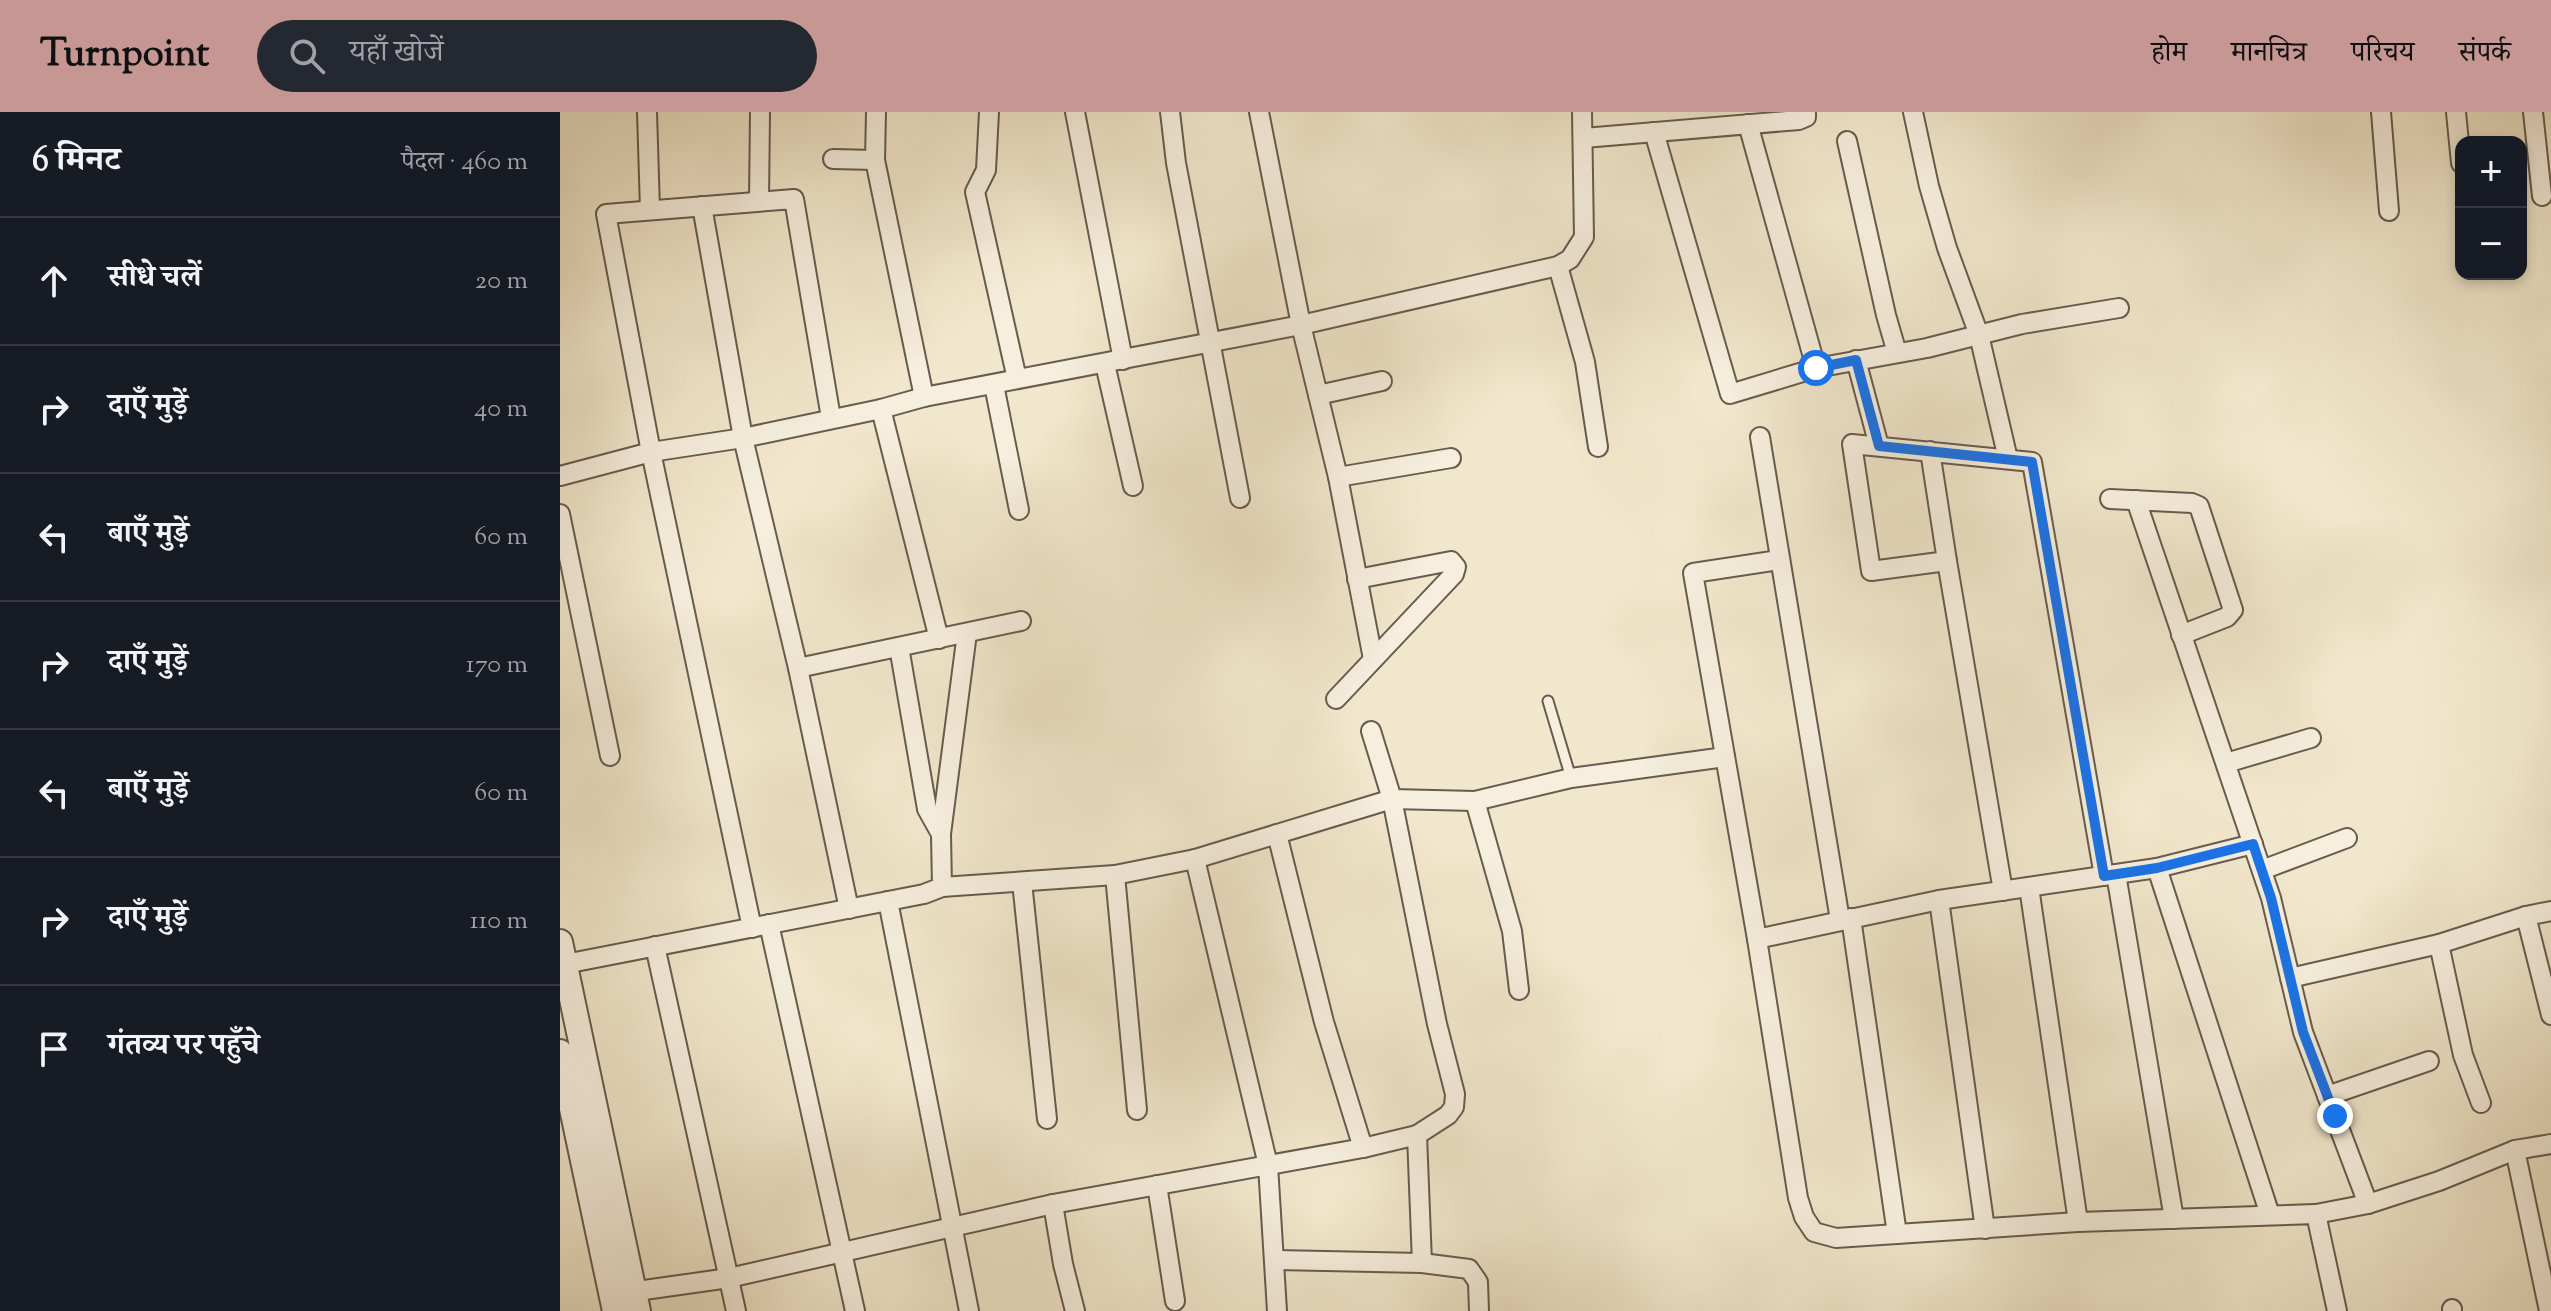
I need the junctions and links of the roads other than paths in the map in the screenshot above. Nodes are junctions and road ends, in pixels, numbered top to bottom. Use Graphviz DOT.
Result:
graph roads {
  1 [pos="647,112"];
  2 [pos="760,112"];
  3 [pos="876,112"];
  4 [pos="989,112"];
  5 [pos="1075,112"];
  6 [pos="1170,112"];
  7 [pos="1259,112"];
  8 [pos="1582,112"];
  9 [pos="1806,112"];
  10 [pos="1913,112"];
  11 [pos="2381,112"];
  12 [pos="2456,112"];
  13 [pos="2533,112"];
  14 [pos="1705,120"];
  15 [pos="1748,124"];
  16 [pos="1654,132"];
  17 [pos="2458,136"];
  18 [pos="1584,138"];
  19 [pos="1847,141"];
  20 [pos="833,159"];
  21 [pos="875,160"];
  22 [pos="2542,196"];
  23 [pos="759,201"];
  24 [pos="702,206"];
  25 [pos="650,210"];
  26 [pos="2389,211"];
  27 [pos="1558,266"];
  28 [pos="2119,308"];
  29 [pos="1301,325"];
  30 [pos="1979,335"];
  31 [pos="1210,343"];
  32 [pos="1897,353"];
  33 [pos="1856,360"];
  34 [pos="1114,362"];
  35 [pos="1816,368"];
  36 [pos="1017,379"];
  37 [pos="1382,381"];
  38 [pos="994,385"];
  39 [pos="1318,395"];
  40 [pos="924,397"];
  41 [pos="881,409"];
  42 [pos="831,418"];
  43 [pos="1760,437"];
  44 [pos="743,438"];
  45 [pos="1879,446"];
  46 [pos="1598,447"];
  47 [pos="1930,451"];
  48 [pos="651,452"];
  49 [pos="1451,458"];
  50 [pos="2008,459"];
  51 [pos="560,476"];
  52 [pos="1338,477"];
  53 [pos="1133,486"];
  54 [pos="1240,498"];
  55 [pos="2110,499"];
  56 [pos="2136,500"];
  57 [pos="1019,510"];
  58 [pos="560,514"];
  59 [pos="1779,560"];
  60 [pos="1947,561"];
  61 [pos="1357,579"];
  62 [pos="1021,621"];
  63 [pos="967,633"];
  64 [pos="2181,635"];
  65 [pos="939,639"];
  66 [pos="899,647"];
  67 [pos="1373,659"];
  68 [pos="798,668"];
  69 [pos="1336,699"];
  70 [pos="1548,701"];
  71 [pos="1371,731"];
  72 [pos="2311,738"];
  73 [pos="610,756"];
  74 [pos="1725,757"];
  75 [pos="2226,763"];
  76 [pos="1571,778"];
  77 [pos="1392,799"];
  78 [pos="1475,801"];
  79 [pos="941,834"];
  80 [pos="1277,834"];
  81 [pos="2347,838"];
  82 [pos="2253,844"];
  83 [pos="1195,859"];
  84 [pos="2157,868"];
  85 [pos="2262,870"];
  86 [pos="1115,875"];
  87 [pos="2110,875"];
  88 [pos="1022,882"];
  89 [pos="942,887"];
  90 [pos="2029,887"];
  91 [pos="2003,891"];
  92 [pos="1939,900"];
  93 [pos="888,901"];
  94 [pos="849,909"];
  95 [pos="2551,911"];
  96 [pos="2526,916"];
  97 [pos="1845,919"];
  98 [pos="760,926"];
  99 [pos="1757,939"];
  100 [pos="2439,944"];
  101 [pos="655,946"];
  102 [pos="562,953"];
  103 [pos="2290,978"];
  104 [pos="1519,990"];
  105 [pos="566,1003"];
  106 [pos="2551,1015"];
  107 [pos="560,1052"];
  108 [pos="2429,1061"];
  109 [pos="2327,1096"];
  110 [pos="2481,1103"];
  111 [pos="1137,1110"];
  112 [pos="1047,1119"];
  113 [pos="1417,1135"];
  114 [pos="2551,1144"];
  115 [pos="1363,1148"];
  116 [pos="2515,1150"];
  117 [pos="1268,1165"];
  118 [pos="1157,1185"];
  119 [pos="1053,1204"];
  120 [pos="2368,1204"];
  121 [pos="2316,1214"];
  122 [pos="2270,1215"];
  123 [pos="2174,1219"];
  124 [pos="2078,1222"];
  125 [pos="953,1229"];
  126 [pos="1985,1229"];
  127 [pos="1897,1234"];
  128 [pos="844,1253"];
  129 [pos="1276,1260"];
  130 [pos="1422,1263"];
  131 [pos="729,1278"];
  132 [pos="1175,1301"];
  133 [pos="625,1302"];
  134 [pos="736,1311"];
  135 [pos="855,1311"];
  136 [pos="969,1311"];
  137 [pos="1075,1311"];
  138 [pos="1277,1311"];
  139 [pos="1479,1311"];
  140 [pos="2337,1311"];
  141 [pos="2549,1311"];
  1 -- 25 [label="street"];
  2 -- 23 [label="street"];
  3 -- 21 [label="street"];
  4 -- 36 [label="street"];
  5 -- 34 [label="street"];
  6 -- 31 [label="street"];
  7 -- 29 [label="street"];
  8 -- 18 [label="street"];
  9 -- 15 [label="street"];
  10 -- 30 [label="street"];
  11 -- 26 [label="street"];
  12 -- 17 [label="street"];
  13 -- 22 [label="street"];
  14 -- 15 [label="street"];
  14 -- 16 [label="street"];
  15 -- 35 [label="street"];
  16 -- 18 [label="street"];
  16 -- 35 [label="street"];
  18 -- 27 [label="street"];
  19 -- 32 [label="street"];
  20 -- 21 [label="street"];
  21 -- 40 [label="street"];
  23 -- 24 [label="street"];
  23 -- 42 [label="street"];
  24 -- 25 [label="street"];
  24 -- 44 [label="street"];
  25 -- 48 [label="street"];
  27 -- 29 [label="street"];
  27 -- 46 [label="street"];
  28 -- 30 [label="street"];
  29 -- 31 [label="street"];
  29 -- 39 [label="street"];
  30 -- 32 [label="street"];
  30 -- 50 [label="street"];
  31 -- 34 [label="street"];
  31 -- 54 [label="street"];
  32 -- 33 [label="street"];
  33 -- 35 [label="street"];
  33 -- 45 [label="street"];
  34 -- 36 [label="street"];
  34 -- 53 [label="street"];
  36 -- 38 [label="street"];
  37 -- 39 [label="street"];
  38 -- 40 [label="street"];
  38 -- 57 [label="street"];
  39 -- 52 [label="street"];
  40 -- 41 [label="street"];
  41 -- 42 [label="street"];
  41 -- 65 [label="street"];
  42 -- 44 [label="street"];
  43 -- 59 [label="street"];
  44 -- 48 [label="street"];
  44 -- 68 [label="street"];
  45 -- 47 [label="street"];
  45 -- 60 [label="street"];
  47 -- 50 [label="street"];
  47 -- 60 [label="street"];
  48 -- 51 [label="street"];
  48 -- 98 [label="street"];
  49 -- 52 [label="street"];
  50 -- 87 [label="street"];
  52 -- 61 [label="street"];
  55 -- 56 [label="street"];
  56 -- 64 [label="street"];
  56 -- 64 [label="street"];
  58 -- 73 [label="street"];
  59 -- 74 [label="street"];
  59 -- 97 [label="street"];
  60 -- 91 [label="street"];
  61 -- 67 [label="street"];
  61 -- 67 [label="street"];
  62 -- 63 [label="street"];
  63 -- 65 [label="street"];
  63 -- 79 [label="street"];
  64 -- 75 [label="street"];
  65 -- 66 [label="street"];
  66 -- 68 [label="street"];
  66 -- 79 [label="street"];
  67 -- 69 [label="street"];
  68 -- 94 [label="street"];
  70 -- 76 [label="lane"];
  71 -- 77 [label="street"];
  72 -- 75 [label="street"];
  74 -- 76 [label="street"];
  74 -- 99 [label="street"];
  75 -- 82 [label="street"];
  76 -- 78 [label="street"];
  77 -- 78 [label="street"];
  77 -- 80 [label="street"];
  77 -- 113 [label="street"];
  78 -- 104 [label="street"];
  79 -- 89 [label="street"];
  80 -- 83 [label="street"];
  80 -- 115 [label="street"];
  81 -- 85 [label="street"];
  82 -- 84 [label="street"];
  82 -- 85 [label="street"];
  83 -- 86 [label="street"];
  83 -- 117 [label="street"];
  84 -- 87 [label="street"];
  84 -- 122 [label="street"];
  85 -- 103 [label="street"];
  86 -- 88 [label="street"];
  86 -- 111 [label="street"];
  87 -- 90 [label="street"];
  87 -- 123 [label="street"];
  88 -- 89 [label="street"];
  88 -- 112 [label="street"];
  89 -- 93 [label="street"];
  90 -- 91 [label="street"];
  90 -- 124 [label="street"];
  91 -- 92 [label="street"];
  92 -- 97 [label="street"];
  92 -- 126 [label="street"];
  93 -- 94 [label="street"];
  93 -- 125 [label="street"];
  94 -- 98 [label="street"];
  95 -- 96 [label="street"];
  96 -- 100 [label="street"];
  96 -- 106 [label="street"];
  97 -- 99 [label="street"];
  97 -- 127 [label="street"];
  98 -- 101 [label="street"];
  98 -- 128 [label="street"];
  99 -- 127 [label="street"];
  100 -- 103 [label="street"];
  100 -- 110 [label="street"];
  101 -- 102 [label="street"];
  101 -- 131 [label="street"];
  102 -- 105 [label="street"];
  103 -- 109 [label="street"];
  105 -- 133 [label="street"];
  107 -- 133 [label="street"];
  108 -- 109 [label="street"];
  109 -- 120 [label="street"];
  113 -- 115 [label="street"];
  113 -- 130 [label="street"];
  114 -- 116 [label="street"];
  115 -- 117 [label="street"];
  116 -- 120 [label="street"];
  116 -- 141 [label="street"];
  117 -- 118 [label="street"];
  117 -- 129 [label="street"];
  118 -- 119 [label="street"];
  118 -- 132 [label="street"];
  119 -- 125 [label="street"];
  119 -- 137 [label="street"];
  120 -- 121 [label="street"];
  121 -- 122 [label="street"];
  121 -- 140 [label="street"];
  122 -- 123 [label="street"];
  123 -- 124 [label="street"];
  124 -- 126 [label="street"];
  125 -- 128 [label="street"];
  125 -- 136 [label="street"];
  126 -- 127 [label="street"];
  128 -- 131 [label="street"];
  128 -- 135 [label="street"];
  129 -- 130 [label="street"];
  129 -- 138 [label="street"];
  130 -- 139 [label="street"];
  131 -- 133 [label="street"];
  131 -- 134 [label="street"];
}
